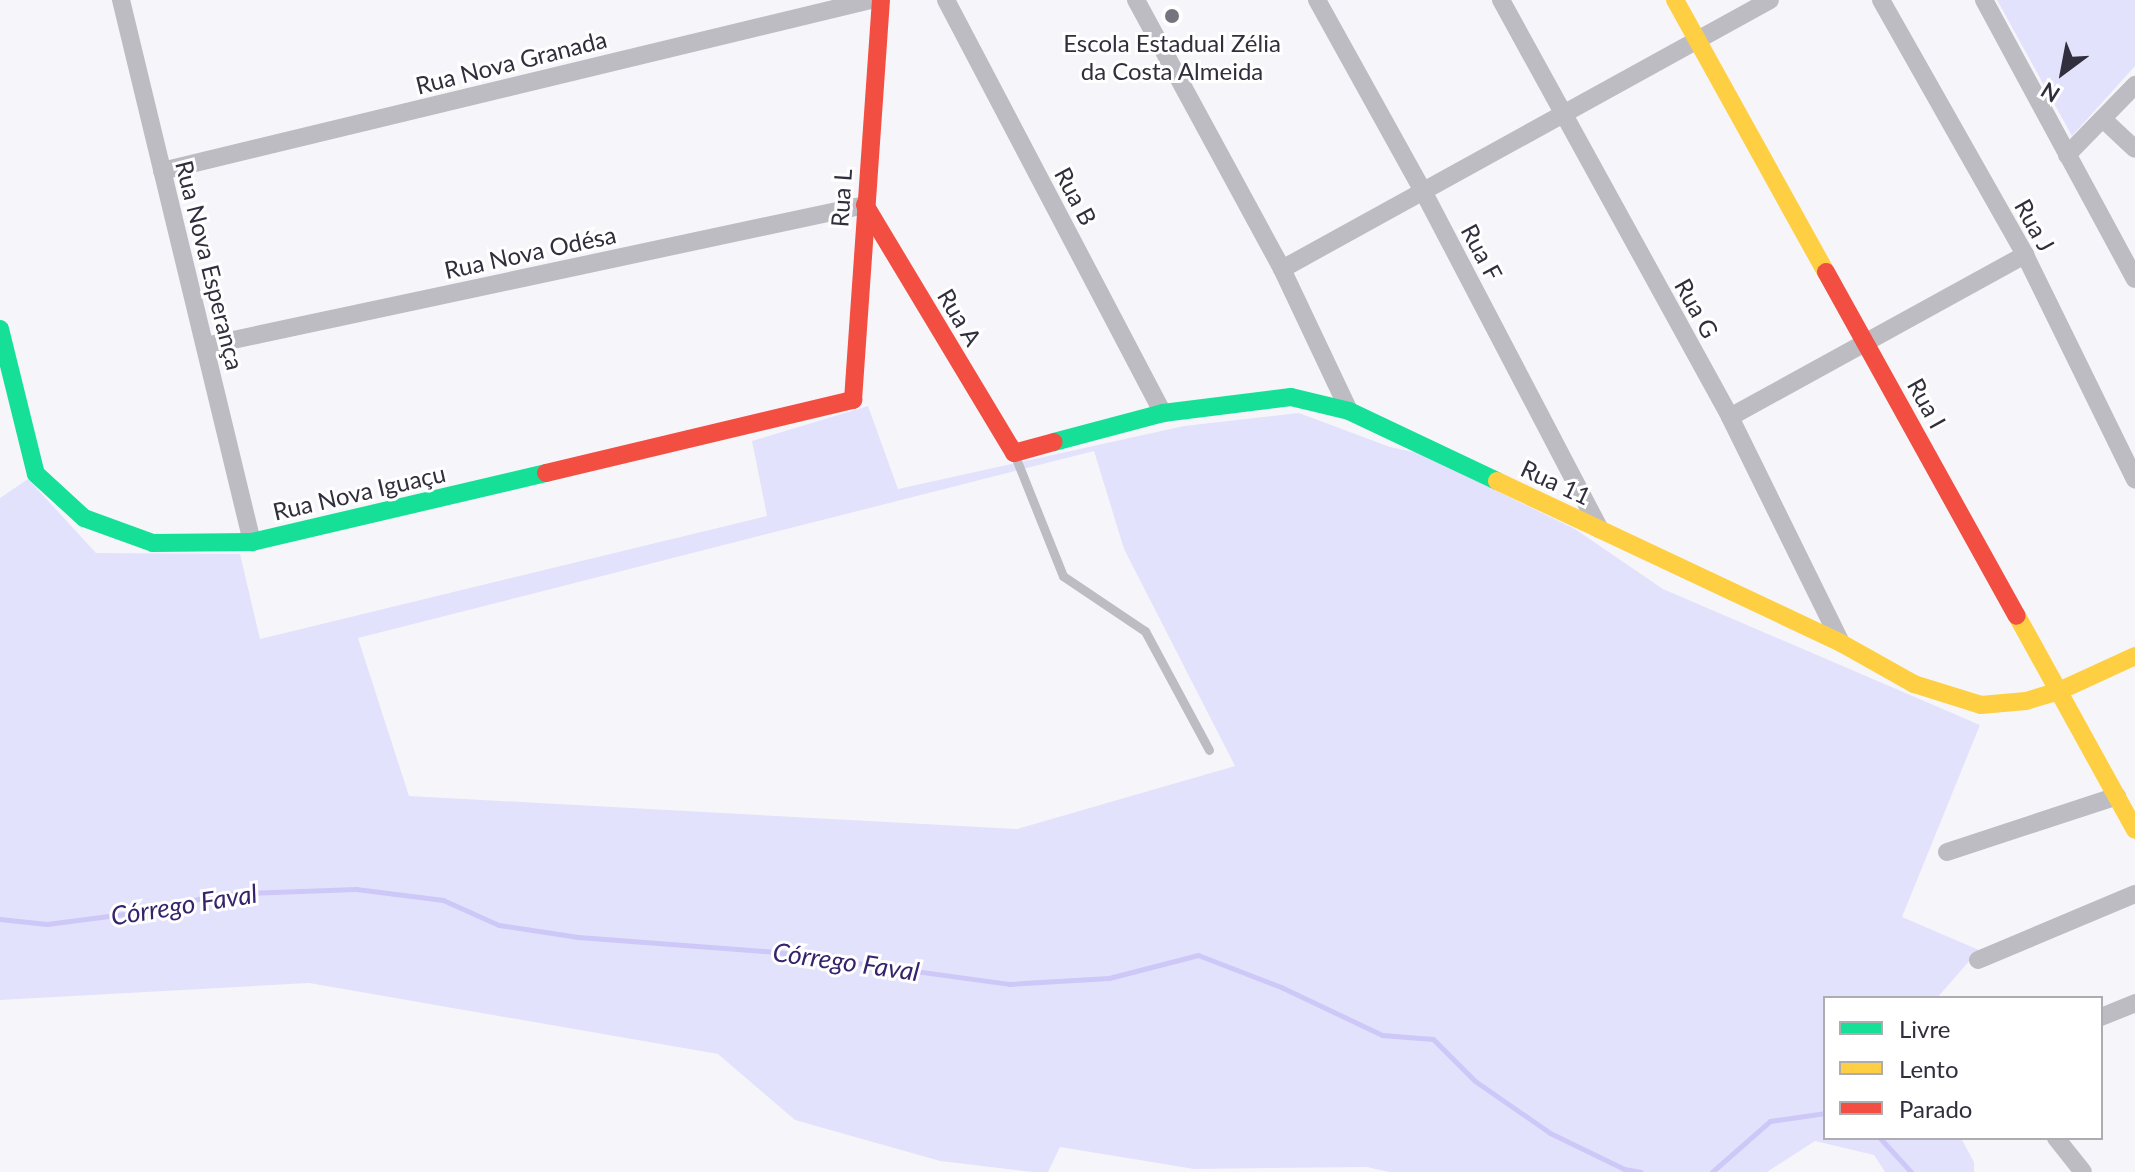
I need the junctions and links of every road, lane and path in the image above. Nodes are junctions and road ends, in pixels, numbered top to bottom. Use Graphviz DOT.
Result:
graph roads {
  1 [pos="121,0"];
  2 [pos="871,0"];
  3 [pos="881,0"];
  4 [pos="946,0"];
  5 [pos="1136,0"];
  6 [pos="1317,0"];
  7 [pos="1501,0"];
  8 [pos="1675,0"];
  9 [pos="1770,0"];
  10 [pos="1881,0"];
  11 [pos="1984,0"];
  12 [pos="1697,39"];
  13 [pos="2135,85"];
  14 [pos="1564,114"];
  15 [pos="2104,120"];
  16 [pos="2135,149"];
  17 [pos="2067,155"];
  18 [pos="162,171"];
  19 [pos="1423,191"];
  20 [pos="865,205"];
  21 [pos="2025,255"];
  22 [pos="1282,269"];
  23 [pos="2135,279"];
  24 [pos="0,329"];
  25 [pos="1865,340"];
  26 [pos="205,346"];
  27 [pos="853,400"];
  28 [pos="1349,411"];
  29 [pos="1163,413"];
  30 [pos="1730,417"];
  31 [pos="1014,453"];
  32 [pos="2135,480"];
  33 [pos="1600,529"];
  34 [pos="252,542"];
  35 [pos="1841,643"];
  36 [pos="2135,656"];
  37 [pos="2059,691"];
  38 [pos="1209,750"];
  39 [pos="2117,796"];
  40 [pos="2135,830"];
  41 [pos="1947,852"];
  42 [pos="2135,894"];
  43 [pos="1978,960"];
  44 [pos="2135,1003"];
  45 [pos="2103,1016"];
  46 [pos="2058,1140"];
  47 [pos="2083,1172"];
  1 -- 18 [label="street, Rua Nova Esperança"];
  2 -- 18 [label="street, Rua Nova Granada"];
  3 -- 20 [label="street, Rua L"];
  4 -- 29 [label="street, Rua B"];
  5 -- 22 [label="street"];
  6 -- 19 [label="street, Rua F"];
  7 -- 14 [label="street, Rua G"];
  8 -- 12 [label="street, Rua I"];
  9 -- 12 [label="street"];
  10 -- 21 [label="street, Rua J"];
  11 -- 17 [label="street"];
  12 -- 14 [label="street"];
  12 -- 25 [label="street, Rua I"];
  13 -- 15 [label="street"];
  14 -- 19 [label="street"];
  14 -- 30 [label="street, Rua G"];
  15 -- 16 [label="street"];
  15 -- 17 [label="street"];
  17 -- 23 [label="street"];
  18 -- 26 [label="street, Rua Nova Esperança"];
  19 -- 22 [label="street"];
  19 -- 33 [label="street, Rua F"];
  20 -- 26 [label="street, Rua Nova Odésa"];
  20 -- 27 [label="street, Rua L"];
  20 -- 31 [label="street, Rua A"];
  21 -- 25 [label="street"];
  21 -- 32 [label="street, Rua J"];
  22 -- 28 [label="street"];
  24 -- 34 [label="street, Rua Nova Iguaçu"];
  25 -- 30 [label="street"];
  25 -- 37 [label="street, Rua I"];
  26 -- 34 [label="street, Rua Nova Esperança"];
  27 -- 34 [label="street, Rua Nova Iguaçu"];
  28 -- 29 [label="street, Rua 11"];
  28 -- 33 [label="street, Rua 11"];
  29 -- 31 [label="street, Rua 11"];
  30 -- 35 [label="street, Rua G"];
  31 -- 38 [label="lane"];
  33 -- 35 [label="street, Rua 11"];
  35 -- 37 [label="street, Rua 11"];
  36 -- 37 [label="street, Rua 11"];
  37 -- 39 [label="street, Rua I"];
  39 -- 40 [label="street, Rua I"];
  39 -- 41 [label="street"];
  42 -- 43 [label="street"];
  44 -- 45 [label="street"];
  46 -- 47 [label="street"];
}
